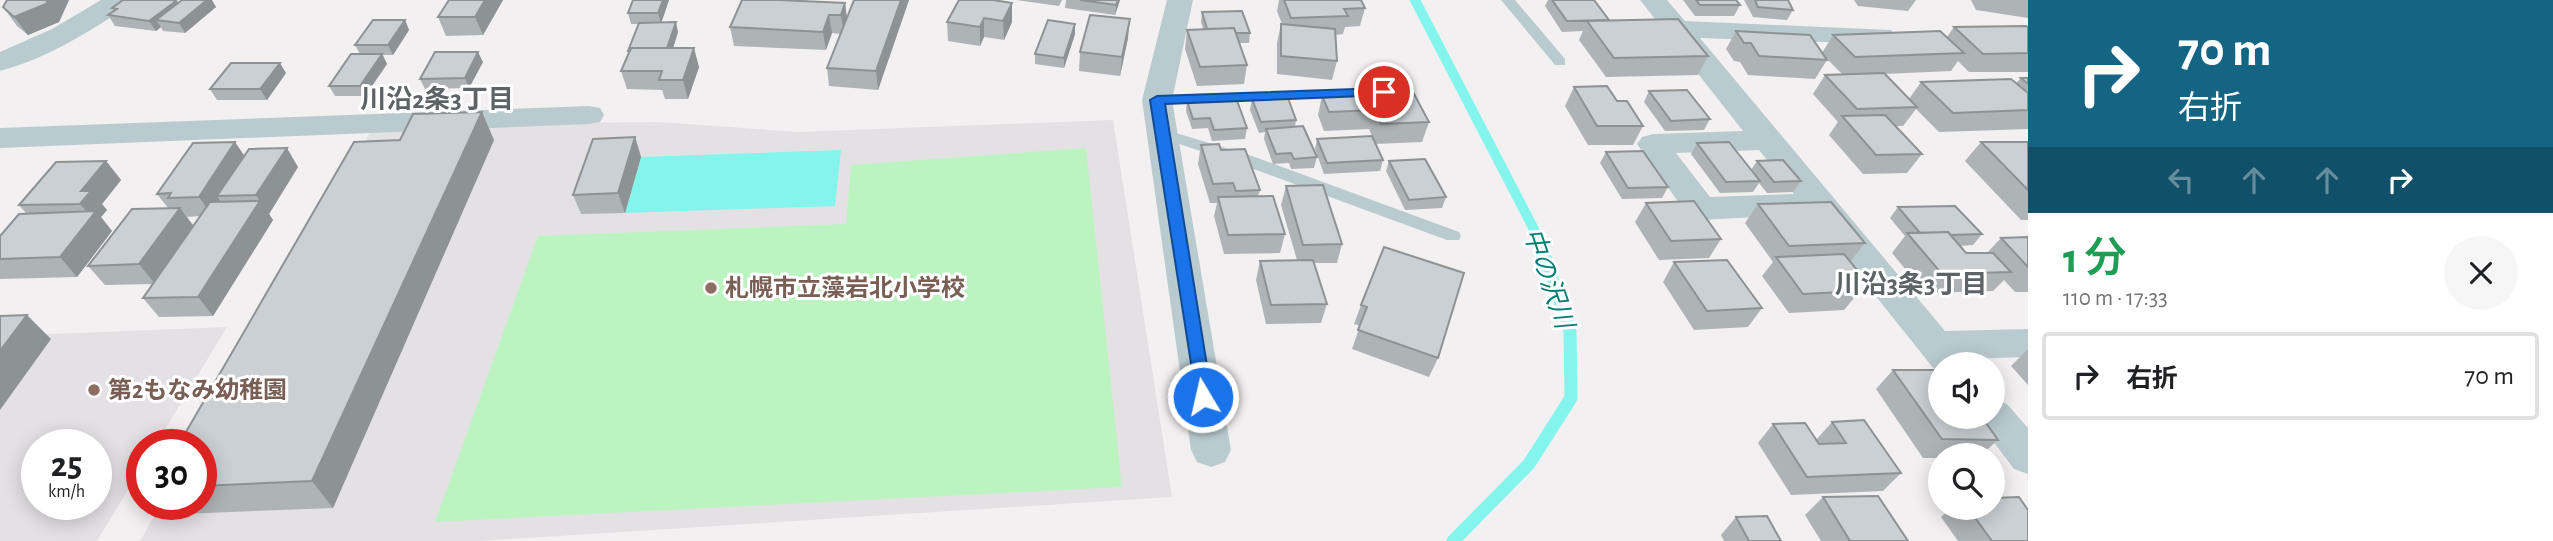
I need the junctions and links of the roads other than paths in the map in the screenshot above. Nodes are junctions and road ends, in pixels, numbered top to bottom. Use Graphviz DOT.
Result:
graph roads {
  1 [pos="118,0"];
  2 [pos="1180,0"];
  3 [pos="1508,0"];
  4 [pos="1653,0"];
  5 [pos="1676,29"];
  6 [pos="1908,36"];
  7 [pos="0,62"];
  8 [pos="1560,62"];
  9 [pos="1384,92"];
  10 [pos="1157,100"];
  11 [pos="589,114"];
  12 [pos="1163,134"];
  13 [pos="0,138"];
  14 [pos="1766,139"];
  15 [pos="1819,205"];
  16 [pos="1452,236"];
  17 [pos="2028,343"];
  18 [pos="1941,352"];
  19 [pos="1964,352"];
  20 [pos="2005,429"];
  21 [pos="1211,450"];
  22 [pos="2028,457"];
  1 -- 7 [label="street"];
  2 -- 10 [label="street"];
  3 -- 8 [label="lane"];
  4 -- 5 [label="street"];
  5 -- 6 [label="street"];
  5 -- 14 [label="street"];
  9 -- 10 [label="lane"];
  10 -- 12 [label="street"];
  11 -- 13 [label="street"];
  12 -- 16 [label="lane"];
  12 -- 21 [label="street"];
  14 -- 15 [label="street"];
  14 -- 15 [label="street"];
  15 -- 18 [label="street"];
  17 -- 19 [label="street"];
  20 -- 22 [label="street"];
}
